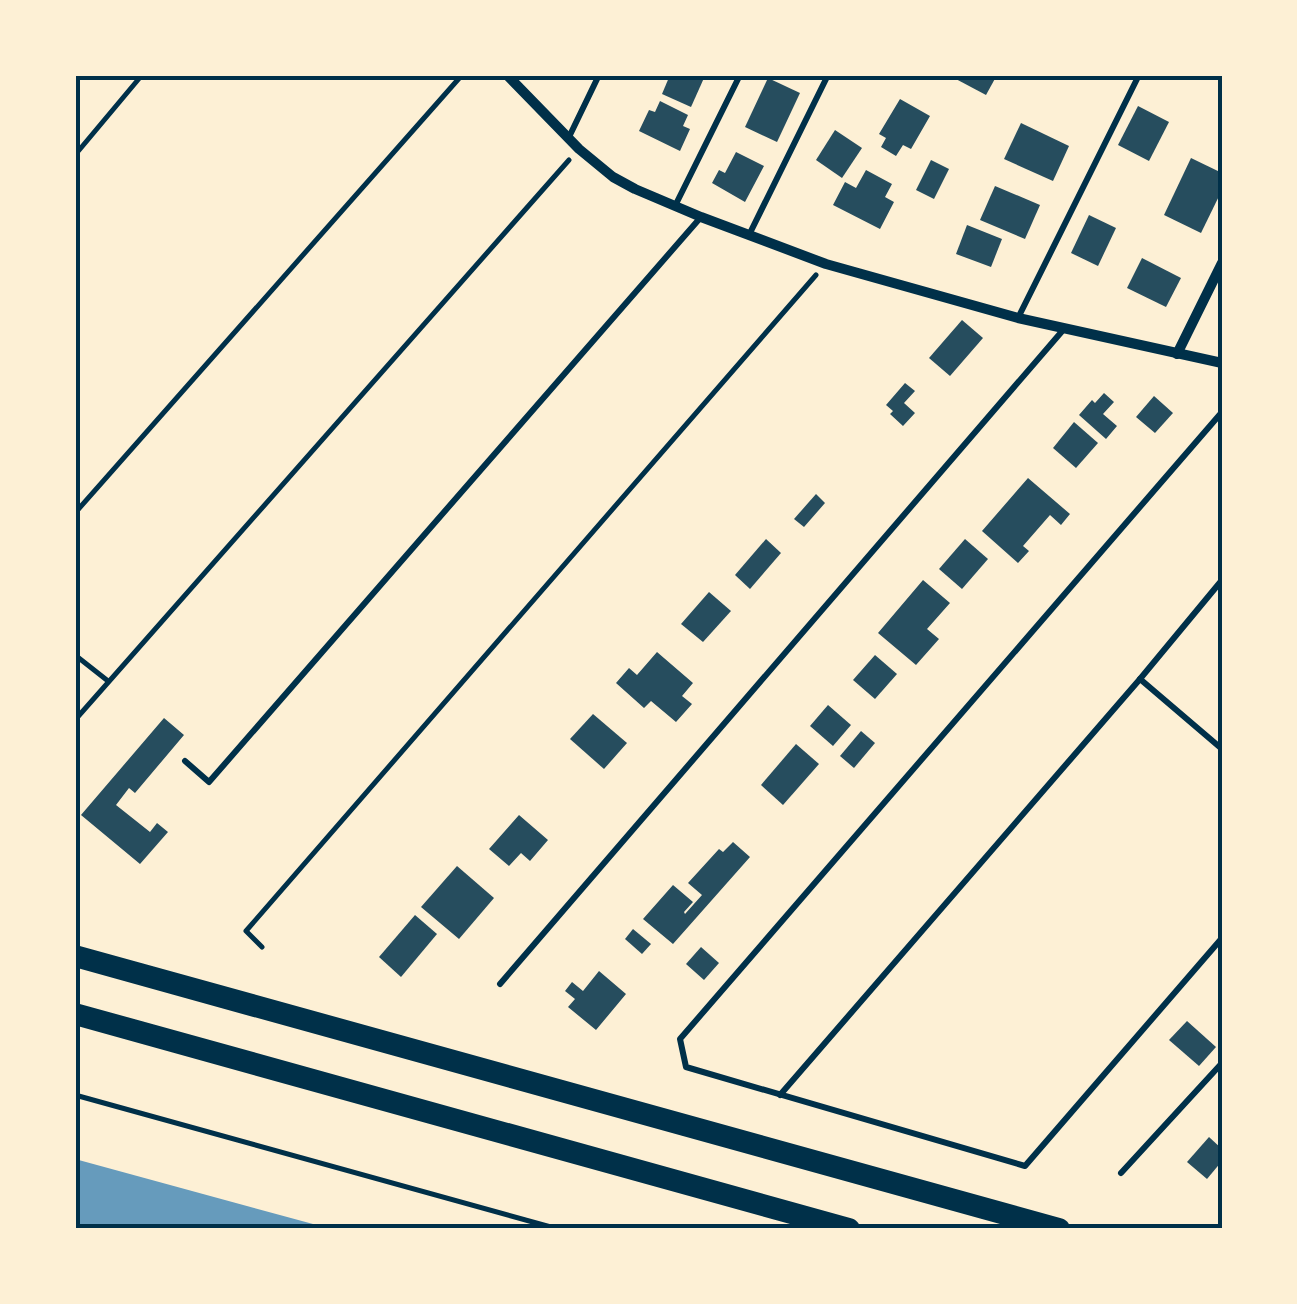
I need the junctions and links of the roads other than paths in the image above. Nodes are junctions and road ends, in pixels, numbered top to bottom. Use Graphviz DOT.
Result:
graph roads {
  1 [pos="507,75"];
  2 [pos="599,75"];
  3 [pos="740,75"];
  4 [pos="828,75"];
  5 [pos="1139,75"];
  6 [pos="568,138"];
  7 [pos="675,206"];
  8 [pos="700,217"];
  9 [pos="750,235"];
  10 [pos="1222,263"];
  11 [pos="1018,318"];
  12 [pos="1065,328"];
  13 [pos="1177,354"];
  14 [pos="1222,364"];
  15 [pos="1222,412"];
  16 [pos="1222,580"];
  17 [pos="1140,679"];
  18 [pos="1222,749"];
  19 [pos="185,761"];
  20 [pos="1222,938"];
  21 [pos="75,956"];
  22 [pos="500,984"];
  23 [pos="75,1014"];
  24 [pos="1222,1064"];
  25 [pos="780,1095"];
  26 [pos="1121,1173"];
  27 [pos="849,1229"];
  28 [pos="1059,1229"];
  1 -- 6 [label="street"];
  2 -- 6 [label="lane"];
  3 -- 7 [label="lane"];
  4 -- 9 [label="lane"];
  5 -- 11 [label="lane"];
  6 -- 7 [label="street"];
  7 -- 8 [label="street"];
  8 -- 9 [label="street"];
  8 -- 19 [label="lane"];
  9 -- 11 [label="street"];
  10 -- 13 [label="street"];
  11 -- 12 [label="street"];
  12 -- 13 [label="street"];
  12 -- 22 [label="lane"];
  13 -- 14 [label="street"];
  15 -- 25 [label="lane"];
  16 -- 17 [label="lane"];
  17 -- 18 [label="lane"];
  17 -- 25 [label="lane"];
  20 -- 25 [label="lane"];
  21 -- 28 [label="highway"];
  23 -- 27 [label="highway"];
  24 -- 26 [label="lane"];
}
